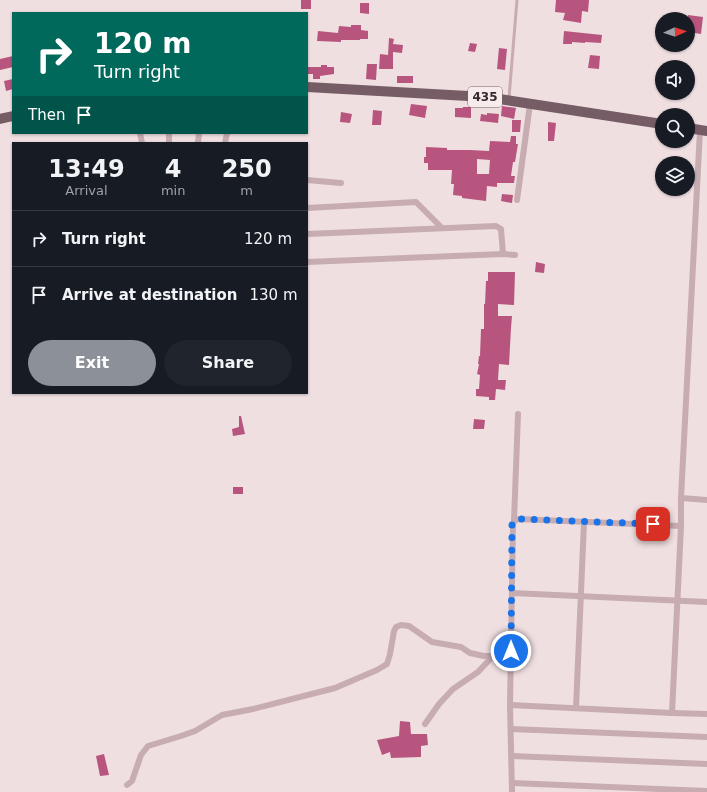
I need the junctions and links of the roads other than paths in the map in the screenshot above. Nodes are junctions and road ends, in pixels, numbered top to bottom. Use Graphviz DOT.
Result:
graph roads {
  1 [pos="517,0"];
  2 [pos="308,87"];
  3 [pos="508,100"];
  4 [pos="530,104"];
  5 [pos="12,116"];
  6 [pos="0,119"];
  7 [pos="655,123"];
  8 [pos="703,131"];
  9 [pos="308,180"];
  10 [pos="342,183"];
  11 [pos="517,200"];
  12 [pos="308,208"];
  13 [pos="441,228"];
  14 [pos="308,234"];
  15 [pos="503,254"];
  16 [pos="515,255"];
  17 [pos="308,262"];
  18 [pos="518,414"];
  19 [pos="681,498"];
  20 [pos="707,500"];
  21 [pos="514,521"];
  22 [pos="584,522"];
  23 [pos="681,526"];
  24 [pos="512,593"];
  25 [pos="581,596"];
  26 [pos="677,601"];
  27 [pos="707,602"];
  28 [pos="511,651"];
  29 [pos="493,656"];
  30 [pos="510,705"];
  31 [pos="576,708"];
  32 [pos="672,713"];
  33 [pos="707,714"];
  34 [pos="425,724"];
  35 [pos="511,729"];
  36 [pos="707,737"];
  37 [pos="512,756"];
  38 [pos="707,764"];
  39 [pos="512,783"];
  40 [pos="127,785"];
  41 [pos="707,791"];
  42 [pos="512,792"];
  1 -- 3 [label="lane"];
  2 -- 3 [label="main road, 435"];
  3 -- 4 [label="main road, 435"];
  4 -- 7 [label="main road, 435"];
  4 -- 11 [label="street"];
  5 -- 6 [label="main road"];
  8 -- 19 [label="street"];
  9 -- 10 [label="street"];
  12 -- 13 [label="street"];
  13 -- 14 [label="street"];
  13 -- 15 [label="street"];
  15 -- 16 [label="street"];
  15 -- 17 [label="street"];
  18 -- 21 [label="street"];
  19 -- 20 [label="street"];
  19 -- 23 [label="street"];
  21 -- 22 [label="street"];
  21 -- 24 [label="street"];
  22 -- 23 [label="street"];
  22 -- 25 [label="street"];
  23 -- 26 [label="street"];
  24 -- 25 [label="street"];
  24 -- 28 [label="street"];
  25 -- 26 [label="street"];
  25 -- 31 [label="street"];
  26 -- 27 [label="street"];
  26 -- 32 [label="street"];
  28 -- 29 [label="street"];
  28 -- 30 [label="street"];
  29 -- 34 [label="street"];
  29 -- 40 [label="street"];
  30 -- 31 [label="street"];
  30 -- 35 [label="street"];
  31 -- 32 [label="street"];
  32 -- 33 [label="street"];
  35 -- 36 [label="street"];
  35 -- 37 [label="street"];
  37 -- 38 [label="street"];
  37 -- 39 [label="street"];
  39 -- 41 [label="street"];
  39 -- 42 [label="street"];
}
